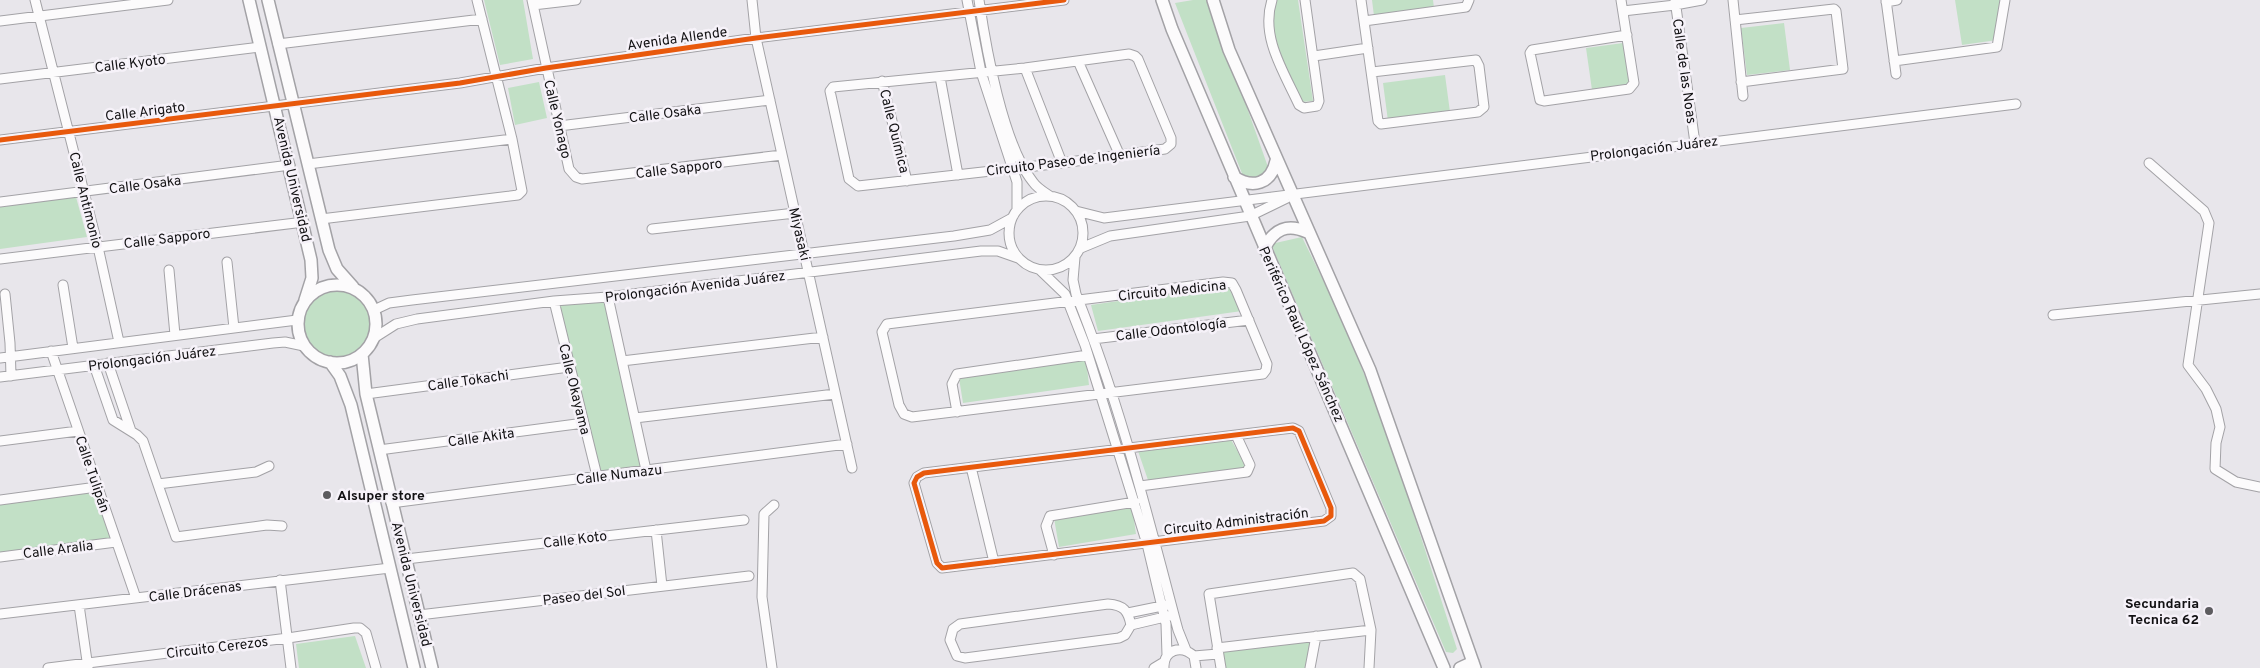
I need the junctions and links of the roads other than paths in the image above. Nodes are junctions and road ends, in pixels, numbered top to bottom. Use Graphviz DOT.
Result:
graph roads {
  1 [pos="35,0"];
  2 [pos="168,0"];
  3 [pos="248,0"];
  4 [pos="268,0"];
  5 [pos="477,0"];
  6 [pos="576,0"];
  7 [pos="752,0"];
  8 [pos="967,0"];
  9 [pos="979,0"];
  10 [pos="1064,0"];
  11 [pos="1162,0"];
  12 [pos="1213,0"];
  13 [pos="1272,0"];
  14 [pos="1305,0"];
  15 [pos="1361,0"];
  16 [pos="1469,0"];
  17 [pos="1622,0"];
  18 [pos="1702,0"];
  19 [pos="1732,0"];
  20 [pos="1897,0"];
  21 [pos="2005,0"];
  22 [pos="1886,1"];
  23 [pos="533,3"];
  24 [pos="1675,3"];
  25 [pos="980,10"];
  26 [pos="1623,11"];
  27 [pos="969,12"];
  28 [pos="40,16"];
  29 [pos="482,19"];
  30 [pos="1735,20"];
  31 [pos="0,21"];
  32 [pos="1364,21"];
  33 [pos="1626,35"];
  34 [pos="756,38"];
  35 [pos="278,44"];
  36 [pos="260,47"];
  37 [pos="1368,48"];
  38 [pos="1314,56"];
  39 [pos="1078,61"];
  40 [pos="1894,61"];
  41 [pos="546,68"];
  42 [pos="1025,68"];
  43 [pos="992,71"];
  44 [pos="54,72"];
  45 [pos="981,72"];
  46 [pos="1372,72"];
  47 [pos="1896,74"];
  48 [pos="940,76"];
  49 [pos="496,77"];
  50 [pos="0,78"];
  51 [pos="882,81"];
  52 [pos="1742,82"];
  53 [pos="1743,96"];
  54 [pos="770,100"];
  55 [pos="293,104"];
  56 [pos="2016,104"];
  57 [pos="275,106"];
  58 [pos="559,126"];
  59 [pos="69,132"];
  60 [pos="512,139"];
  61 [pos="0,140"];
  62 [pos="1695,143"];
  63 [pos="782,155"];
  64 [pos="1120,156"];
  65 [pos="1276,161"];
  66 [pos="1062,163"];
  67 [pos="2149,163"];
  68 [pos="308,164"];
  69 [pos="290,166"];
  70 [pos="1018,168"];
  71 [pos="958,175"];
  72 [pos="1234,176"];
  73 [pos="576,177"];
  74 [pos="908,181"];
  75 [pos="84,191"];
  76 [pos="1050,196"];
  77 [pos="1292,196"];
  78 [pos="1244,200"];
  79 [pos="0,202"];
  80 [pos="1076,211"];
  81 [pos="795,213"];
  82 [pos="1014,214"];
  83 [pos="1250,216"];
  84 [pos="321,219"];
  85 [pos="304,222"];
  86 [pos="652,229"];
  87 [pos="1308,232"];
  88 [pos="98,247"];
  89 [pos="1081,248"];
  90 [pos="1264,249"];
  91 [pos="803,252"];
  92 [pos="1074,257"];
  93 [pos="1018,258"];
  94 [pos="0,259"];
  95 [pos="227,262"];
  96 [pos="169,270"];
  97 [pos="1040,270"];
  98 [pos="808,272"];
  99 [pos="63,285"];
  100 [pos="353,287"];
  101 [pos="5,294"];
  102 [pos="2260,294"];
  103 [pos="608,297"];
  104 [pos="305,300"];
  105 [pos="554,301"];
  106 [pos="1074,301"];
  107 [pos="2198,301"];
  108 [pos="374,310"];
  109 [pos="2054,315"];
  110 [pos="297,320"];
  111 [pos="1249,320"];
  112 [pos="234,328"];
  113 [pos="175,335"];
  114 [pos="823,337"];
  115 [pos="374,338"];
  116 [pos="1093,339"];
  117 [pos="119,342"];
  118 [pos="304,346"];
  119 [pos="73,348"];
  120 [pos="51,351"];
  121 [pos="362,354"];
  122 [pos="1088,355"];
  123 [pos="10,356"];
  124 [pos="0,358"];
  125 [pos="622,361"];
  126 [pos="330,362"];
  127 [pos="108,363"];
  128 [pos="94,365"];
  129 [pos="569,367"];
  130 [pos="56,370"];
  131 [pos="11,376"];
  132 [pos="0,377"];
  133 [pos="1112,392"];
  134 [pos="1100,393"];
  135 [pos="366,394"];
  136 [pos="836,394"];
  137 [pos="957,412"];
  138 [pos="635,418"];
  139 [pos="584,423"];
  140 [pos="78,431"];
  141 [pos="131,431"];
  142 [pos="1236,434"];
  143 [pos="0,441"];
  144 [pos="847,444"];
  145 [pos="1129,448"];
  146 [pos="1118,449"];
  147 [pos="379,450"];
  148 [pos="269,466"];
  149 [pos="971,467"];
  150 [pos="852,468"];
  151 [pos="646,470"];
  152 [pos="597,476"];
  153 [pos="158,484"];
  154 [pos="1140,486"];
  155 [pos="97,487"];
  156 [pos="2260,487"];
  157 [pos="0,500"];
  158 [pos="1135,502"];
  159 [pos="391,503"];
  160 [pos="774,505"];
  161 [pos="744,520"];
  162 [pos="282,526"];
  163 [pos="656,530"];
  164 [pos="116,542"];
  165 [pos="1151,543"];
  166 [pos="1054,555"];
  167 [pos="0,557"];
  168 [pos="406,559"];
  169 [pos="994,562"];
  170 [pos="390,568"];
  171 [pos="749,576"];
  172 [pos="280,580"];
  173 [pos="662,586"];
  174 [pos="136,598"];
  175 [pos="79,605"];
  176 [pos="1167,605"];
  177 [pos="1128,613"];
  178 [pos="0,614"];
  179 [pos="419,615"];
  180 [pos="1170,616"];
  181 [pos="1131,625"];
  182 [pos="1371,630"];
  183 [pos="1316,636"];
  184 [pos="288,638"];
  185 [pos="1218,651"];
  186 [pos="1190,653"];
  187 [pos="1165,662"];
  188 [pos="88,665"];
  189 [pos="1474,665"];
  190 [pos="48,668"];
  191 [pos="291,668"];
  192 [pos="376,668"];
  193 [pos="414,668"];
  194 [pos="432,668"];
  195 [pos="772,668"];
  196 [pos="1154,668"];
  197 [pos="1196,668"];
  198 [pos="1221,668"];
  199 [pos="1310,668"];
  200 [pos="1369,668"];
  201 [pos="1444,668"];
  202 [pos="1460,668"];
  1 -- 28 [label="street, Calle Antimonio"];
  2 -- 28 [label="street"];
  3 -- 36 [label="main road, Avenida Universidad"];
  4 -- 35 [label="main road, Avenida Universidad"];
  5 -- 29 [label="street"];
  6 -- 23 [label="street"];
  7 -- 34 [label="street, Miyasaki"];
  8 -- 27 [label="street"];
  9 -- 25 [label="street"];
  10 -- 25 [label="street, Avenida Allende"];
  11 -- 72 [label="main road, Periférico Raúl López Sánchez"];
  12 -- 65 [label="main road"];
  13 -- 38 [label="street"];
  14 -- 38 [label="street"];
  15 -- 32 [label="street"];
  16 -- 32 [label="street"];
  17 -- 26 [label="street"];
  18 -- 24 [label="street"];
  19 -- 30 [label="street"];
  20 -- 22 [label="street"];
  21 -- 40 [label="street"];
  22 -- 40 [label="street"];
  23 -- 41 [label="street, Calle Yonago"];
  24 -- 26 [label="street"];
  24 -- 62 [label="street, Calle de las Noas"];
  25 -- 27 [label="street, Avenida Allende"];
  25 -- 43 [label="street"];
  26 -- 33 [label="street"];
  27 -- 34 [label="street, Avenida Allende"];
  27 -- 45 [label="street"];
  28 -- 31 [label="street"];
  28 -- 44 [label="street, Calle Antimonio"];
  29 -- 35 [label="street"];
  29 -- 49 [label="street"];
  30 -- 52 [label="street"];
  30 -- 52 [label="street"];
  32 -- 37 [label="street"];
  33 -- 33 [label="street"];
  34 -- 41 [label="street, Avenida Allende"];
  34 -- 54 [label="street, Miyasaki"];
  35 -- 55 [label="main road, Avenida Universidad"];
  36 -- 44 [label="street, Calle Kyoto"];
  36 -- 57 [label="main road, Avenida Universidad"];
  37 -- 38 [label="street"];
  37 -- 46 [label="street"];
  39 -- 42 [label="street, Circuito Paseo de Ingeniería"];
  39 -- 64 [label="street"];
  39 -- 64 [label="street, Circuito Paseo de Ingeniería"];
  40 -- 47 [label="street"];
  41 -- 49 [label="street, Avenida Allende"];
  41 -- 58 [label="street, Calle Yonago"];
  42 -- 43 [label="street, Circuito Paseo de Ingeniería"];
  42 -- 66 [label="street"];
  43 -- 45 [label="street, Circuito Paseo de Ingeniería"];
  43 -- 70 [label="street"];
  44 -- 50 [label="street, Calle Kyoto"];
  44 -- 59 [label="street, Calle Antimonio"];
  45 -- 48 [label="street, Circuito Paseo de Ingeniería"];
  45 -- 70 [label="street"];
  46 -- 46 [label="street"];
  48 -- 51 [label="street, Circuito Paseo de Ingeniería"];
  48 -- 71 [label="street"];
  49 -- 55 [label="street, Avenida Allende"];
  49 -- 60 [label="street"];
  51 -- 74 [label="street, Calle Química"];
  51 -- 74 [label="street, Circuito Paseo de Ingeniería"];
  52 -- 53 [label="street"];
  54 -- 58 [label="street, Calle Osaka"];
  54 -- 63 [label="street, Miyasaki"];
  55 -- 57 [label="street, Calle Arigato"];
  55 -- 68 [label="main road, Avenida Universidad"];
  56 -- 62 [label="street, Prolongación Juárez"];
  57 -- 59 [label="street, Calle Arigato"];
  57 -- 69 [label="main road, Avenida Universidad"];
  58 -- 73 [label="street, Calle Yonago"];
  59 -- 61 [label="street, Calle Arigato"];
  59 -- 75 [label="street, Calle Antimonio"];
  60 -- 68 [label="street"];
  60 -- 84 [label="street"];
  62 -- 77 [label="street, Prolongación Juárez"];
  63 -- 73 [label="street, Calle Sapporo"];
  63 -- 81 [label="street, Miyasaki"];
  64 -- 66 [label="street, Circuito Paseo de Ingeniería"];
  65 -- 72 [label="main road"];
  65 -- 77 [label="main road"];
  66 -- 70 [label="street, Circuito Paseo de Ingeniería"];
  67 -- 107 [label="street"];
  68 -- 84 [label="main road, Avenida Universidad"];
  69 -- 75 [label="street, Calle Osaka"];
  69 -- 85 [label="main road, Avenida Universidad"];
  70 -- 71 [label="street, Circuito Paseo de Ingeniería"];
  70 -- 76 [label="street"];
  70 -- 82 [label="street"];
  71 -- 74 [label="street, Circuito Paseo de Ingeniería"];
  72 -- 78 [label="main road, Periférico Raúl López Sánchez"];
  75 -- 79 [label="street, Calle Osaka"];
  75 -- 88 [label="street, Calle Antimonio"];
  76 -- 80 [label="street"];
  76 -- 82 [label="street"];
  77 -- 78 [label="street, Prolongación Juárez"];
  77 -- 83 [label="street"];
  77 -- 87 [label="main road"];
  78 -- 80 [label="street"];
  78 -- 83 [label="main road, Periférico Raúl López Sánchez"];
  80 -- 89 [label="street"];
  81 -- 86 [label="street"];
  81 -- 91 [label="street, Miyasaki"];
  82 -- 91 [label="street, Prolongación Avenida Juárez"];
  82 -- 93 [label="street"];
  83 -- 89 [label="street"];
  83 -- 90 [label="main road, Periférico Raúl López Sánchez"];
  84 -- 100 [label="main road, Avenida Universidad"];
  85 -- 88 [label="street, Calle Sapporo"];
  85 -- 104 [label="main road, Avenida Universidad"];
  87 -- 90 [label="main road"];
  87 -- 189 [label="main road"];
  88 -- 94 [label="street, Calle Sapporo"];
  88 -- 117 [label="street, Calle Antimonio"];
  89 -- 92 [label="street"];
  90 -- 201 [label="main road, Periférico Raúl López Sánchez"];
  91 -- 98 [label="street, Miyasaki"];
  91 -- 108 [label="street, Prolongación Avenida Juárez"];
  92 -- 97 [label="street"];
  92 -- 106 [label="street"];
  93 -- 97 [label="street"];
  93 -- 98 [label="street, Prolongación Avenida Juárez"];
  95 -- 112 [label="street"];
  96 -- 113 [label="street"];
  97 -- 106 [label="street"];
  98 -- 103 [label="street, Prolongación Avenida Juárez"];
  98 -- 114 [label="street, Miyasaki"];
  99 -- 119 [label="street"];
  100 -- 104 [label="main road"];
  100 -- 108 [label="main road"];
  101 -- 123 [label="street"];
  102 -- 107 [label="street"];
  103 -- 105 [label="street, Prolongación Avenida Juárez"];
  103 -- 125 [label="street"];
  104 -- 110 [label="main road"];
  105 -- 115 [label="street, Prolongación Avenida Juárez"];
  105 -- 129 [label="street, Calle Okayama"];
  106 -- 111 [label="street, Circuito Medicina"];
  106 -- 116 [label="street"];
  106 -- 122 [label="street"];
  106 -- 137 [label="street, Circuito Medicina"];
  107 -- 109 [label="street"];
  107 -- 156 [label="street"];
  108 -- 115 [label="main road"];
  110 -- 112 [label="street, Prolongación Juárez"];
  110 -- 118 [label="main road"];
  111 -- 116 [label="street, Calle Odontología"];
  111 -- 133 [label="street, Circuito Medicina"];
  112 -- 113 [label="street, Prolongación Juárez"];
  113 -- 117 [label="street, Prolongación Juárez"];
  114 -- 125 [label="street"];
  114 -- 136 [label="street, Miyasaki"];
  115 -- 121 [label="main road"];
  116 -- 133 [label="street"];
  117 -- 119 [label="street, Prolongación Juárez"];
  118 -- 126 [label="main road"];
  118 -- 127 [label="street, Prolongación Juárez"];
  119 -- 120 [label="street, Prolongación Juárez"];
  120 -- 123 [label="street, Prolongación Juárez"];
  120 -- 130 [label="street, Calle Tulipán"];
  121 -- 126 [label="main road"];
  121 -- 135 [label="main road, Avenida Universidad"];
  122 -- 134 [label="street"];
  122 -- 137 [label="street"];
  123 -- 124 [label="street, Prolongación Juárez"];
  123 -- 131 [label="street"];
  125 -- 138 [label="street"];
  126 -- 170 [label="main road, Avenida Universidad"];
  127 -- 128 [label="street, Prolongación Juárez"];
  127 -- 141 [label="street"];
  128 -- 130 [label="street, Prolongación Juárez"];
  128 -- 141 [label="street"];
  129 -- 135 [label="street, Calle Tokachi"];
  129 -- 139 [label="street, Calle Okayama"];
  130 -- 131 [label="street, Prolongación Juárez"];
  130 -- 140 [label="street, Calle Tulipán"];
  131 -- 132 [label="street, Prolongación Juárez"];
  133 -- 134 [label="street, Circuito Medicina"];
  133 -- 145 [label="street"];
  134 -- 137 [label="street, Circuito Medicina"];
  134 -- 146 [label="street"];
  135 -- 147 [label="main road, Avenida Universidad"];
  136 -- 138 [label="street"];
  136 -- 144 [label="street, Miyasaki"];
  138 -- 151 [label="street"];
  139 -- 147 [label="street, Calle Akita"];
  139 -- 152 [label="street, Calle Okayama"];
  140 -- 143 [label="street"];
  140 -- 155 [label="street, Calle Tulipán"];
  141 -- 153 [label="street"];
  142 -- 145 [label="street, Circuito Administración"];
  142 -- 154 [label="street"];
  142 -- 165 [label="street, Circuito Administración"];
  144 -- 150 [label="street, Miyasaki"];
  144 -- 151 [label="street, Calle Numazu"];
  145 -- 146 [label="street, Circuito Administración"];
  145 -- 154 [label="street"];
  146 -- 149 [label="street, Circuito Administración"];
  146 -- 158 [label="street"];
  147 -- 159 [label="main road, Avenida Universidad"];
  148 -- 153 [label="street"];
  149 -- 169 [label="street"];
  149 -- 169 [label="street, Circuito Administración"];
  151 -- 152 [label="street, Calle Numazu"];
  152 -- 159 [label="street, Calle Numazu"];
  153 -- 162 [label="street"];
  154 -- 165 [label="street"];
  155 -- 157 [label="street"];
  155 -- 164 [label="street, Calle Tulipán"];
  158 -- 165 [label="street"];
  158 -- 166 [label="street"];
  159 -- 168 [label="main road, Avenida Universidad"];
  160 -- 195 [label="street"];
  161 -- 163 [label="street, Calle Koto"];
  163 -- 168 [label="street, Calle Koto"];
  163 -- 173 [label="street"];
  164 -- 167 [label="street, Calle Aralia"];
  164 -- 174 [label="street, Calle Tulipán"];
  165 -- 166 [label="street, Circuito Administración"];
  165 -- 176 [label="street"];
  166 -- 169 [label="street, Circuito Administración"];
  168 -- 179 [label="main road, Avenida Universidad"];
  170 -- 172 [label="street, Calle Drácenas"];
  170 -- 193 [label="main road, Avenida Universidad"];
  171 -- 173 [label="street, Paseo del Sol"];
  172 -- 174 [label="street, Calle Drácenas"];
  172 -- 184 [label="street, Circuito Cerezos"];
  173 -- 179 [label="street, Paseo del Sol"];
  174 -- 175 [label="street, Calle Drácenas"];
  175 -- 178 [label="street, Calle Drácenas"];
  175 -- 188 [label="street"];
  176 -- 177 [label="street"];
  176 -- 180 [label="street"];
  177 -- 181 [label="street"];
  177 -- 181 [label="street"];
  179 -- 194 [label="main road, Avenida Universidad"];
  180 -- 181 [label="street"];
  180 -- 186 [label="street"];
  180 -- 187 [label="street"];
  182 -- 183 [label="street"];
  182 -- 185 [label="street"];
  182 -- 200 [label="street"];
  183 -- 185 [label="street"];
  183 -- 199 [label="street"];
  184 -- 188 [label="street, Circuito Cerezos"];
  184 -- 191 [label="street, Circuito Cerezos"];
  184 -- 192 [label="street, Circuito Cerezos"];
  185 -- 186 [label="street"];
  185 -- 198 [label="street"];
  186 -- 187 [label="street"];
  186 -- 197 [label="street"];
  187 -- 196 [label="street"];
  188 -- 190 [label="street, Circuito Cerezos"];
  189 -- 202 [label="main road"];
}
